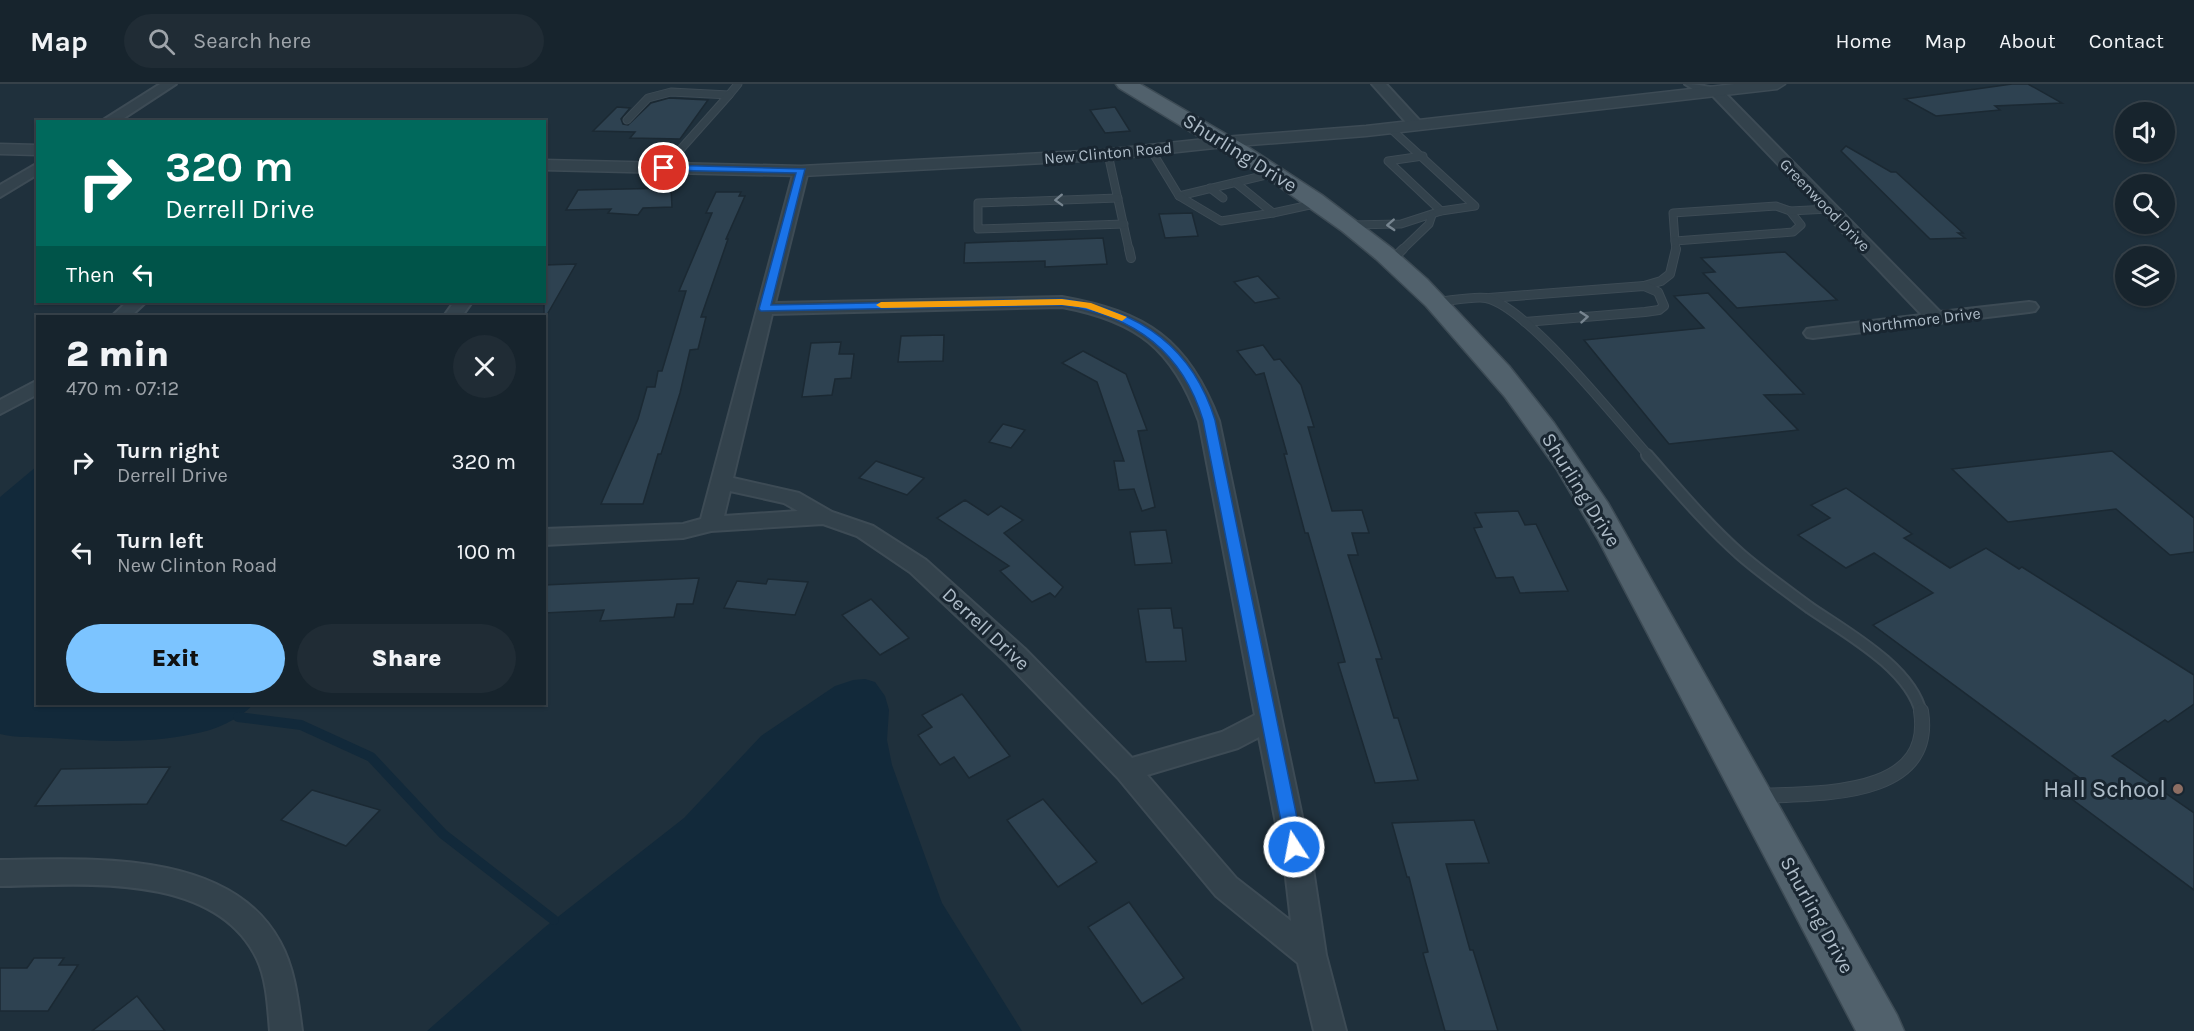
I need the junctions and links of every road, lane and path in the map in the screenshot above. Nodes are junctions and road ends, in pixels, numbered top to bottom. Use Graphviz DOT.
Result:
graph roads {
  1 [pos="169,84"];
  2 [pos="698,84"];
  3 [pos="738,84"];
  4 [pos="1126,84"];
  5 [pos="1379,84"];
  6 [pos="1692,84"];
  7 [pos="1777,84"];
  8 [pos="690,93"];
  9 [pos="1712,93"];
  10 [pos="729,95"];
  11 [pos="110,120"];
  12 [pos="627,120"];
  13 [pos="1416,125"];
  14 [pos="1390,128"];
  15 [pos="1224,142"];
  16 [pos="0,149"];
  17 [pos="36,150"];
  18 [pos="1151,150"];
  19 [pos="1108,154"];
  20 [pos="1423,156"];
  21 [pos="546,165"];
  22 [pos="36,168"];
  23 [pos="664,168"];
  24 [pos="1435,168"];
  25 [pos="1425,169"];
  26 [pos="801,171"];
  27 [pos="1275,173"];
  28 [pos="1447,179"];
  29 [pos="1436,180"];
  30 [pos="1236,183"];
  31 [pos="1210,188"];
  32 [pos="1458,189"];
  33 [pos="1446,191"];
  34 [pos="0,192"];
  35 [pos="1179,196"];
  36 [pos="1118,198"];
  37 [pos="1223,198"];
  38 [pos="1319,203"];
  39 [pos="1237,208"];
  40 [pos="1829,209"];
  41 [pos="1790,211"];
  42 [pos="1442,212"];
  43 [pos="1272,213"];
  44 [pos="1432,215"];
  45 [pos="1248,217"];
  46 [pos="1124,224"];
  47 [pos="1349,225"];
  48 [pos="1675,241"];
  49 [pos="1131,258"];
  50 [pos="1392,260"];
  51 [pos="1644,286"];
  52 [pos="1486,298"];
  53 [pos="1436,302"];
  54 [pos="136,303"];
  55 [pos="2029,307"];
  56 [pos="765,309"];
  57 [pos="122,315"];
  58 [pos="1935,318"];
  59 [pos="1526,322"];
  60 [pos="1813,333"];
  61 [pos="36,387"];
  62 [pos="0,408"];
  63 [pos="722,482"];
  64 [pos="824,517"];
  65 [pos="711,524"];
  66 [pos="546,537"];
  67 [pos="1269,720"];
  68 [pos="1127,770"];
  69 [pos="1752,797"];
  70 [pos="0,873"];
  71 [pos="1311,955"];
  72 [pos="286,1031"];
  73 [pos="1330,1031"];
  74 [pos="1881,1031"];
  1 -- 11 [label="street"];
  2 -- 8 [label="lane"];
  3 -- 10 [label="lane"];
  4 -- 15 [label="main road, Shurling Drive"];
  5 -- 13 [label="street"];
  6 -- 9 [label="street, Greenwood Drive"];
  7 -- 9 [label="street, New Clinton Road"];
  8 -- 10 [label="lane"];
  8 -- 12 [label="lane"];
  9 -- 13 [label="street, New Clinton Road"];
  9 -- 40 [label="street, Greenwood Drive"];
  10 -- 23 [label="lane"];
  13 -- 14 [label="street, New Clinton Road"];
  14 -- 15 [label="street, New Clinton Road"];
  14 -- 20 [label="lane"];
  15 -- 18 [label="street, New Clinton Road"];
  15 -- 27 [label="main road, Shurling Drive"];
  16 -- 17 [label="street"];
  18 -- 19 [label="street, New Clinton Road"];
  18 -- 35 [label="lane"];
  19 -- 26 [label="street, New Clinton Road"];
  19 -- 36 [label="lane"];
  20 -- 24 [label="lane"];
  20 -- 42 [label="lane"];
  21 -- 23 [label="street, New Clinton Road"];
  22 -- 34 [label="street"];
  23 -- 26 [label="street, New Clinton Road"];
  24 -- 25 [label="lane"];
  24 -- 28 [label="lane"];
  26 -- 56 [label="street"];
  27 -- 30 [label="lane"];
  27 -- 38 [label="main road, Shurling Drive"];
  28 -- 29 [label="lane"];
  28 -- 32 [label="lane"];
  30 -- 31 [label="lane"];
  30 -- 43 [label="lane"];
  31 -- 35 [label="lane"];
  31 -- 37 [label="lane"];
  32 -- 33 [label="lane"];
  32 -- 42 [label="lane"];
  35 -- 45 [label="lane"];
  36 -- 46 [label="lane"];
  36 -- 46 [label="lane, one-way"];
  38 -- 43 [label="lane"];
  38 -- 47 [label="main road, Shurling Drive"];
  39 -- 45 [label="lane"];
  40 -- 41 [label="lane"];
  40 -- 58 [label="street, Greenwood Drive"];
  41 -- 48 [label="lane"];
  41 -- 48 [label="lane"];
  42 -- 44 [label="lane"];
  43 -- 45 [label="lane"];
  44 -- 47 [label="lane, one-way"];
  44 -- 50 [label="lane"];
  46 -- 49 [label="lane"];
  47 -- 50 [label="main road, Shurling Drive"];
  48 -- 51 [label="lane"];
  50 -- 53 [label="main road, Shurling Drive"];
  51 -- 52 [label="lane"];
  59 -- 51 [label="lane, one-way"];
  52 -- 53 [label="lane"];
  52 -- 59 [label="lane"];
  53 -- 69 [label="main road, Shurling Drive"];
  54 -- 57 [label="street"];
  55 -- 58 [label="street, Northmore Drive"];
  56 -- 63 [label="street"];
  56 -- 67 [label="street"];
  58 -- 60 [label="street, Northmore Drive"];
  59 -- 69 [label="lane"];
  61 -- 62 [label="street"];
  63 -- 64 [label="street, Derrell Drive"];
  63 -- 65 [label="street"];
  64 -- 65 [label="street, Derrell Drive"];
  64 -- 68 [label="street, Derrell Drive"];
  65 -- 66 [label="street, Derrell Drive"];
  67 -- 68 [label="street"];
  67 -- 71 [label="street"];
  68 -- 71 [label="street, Derrell Drive"];
  69 -- 74 [label="main road, Shurling Drive"];
  70 -- 72 [label="street"];
  71 -- 73 [label="street"];
}
